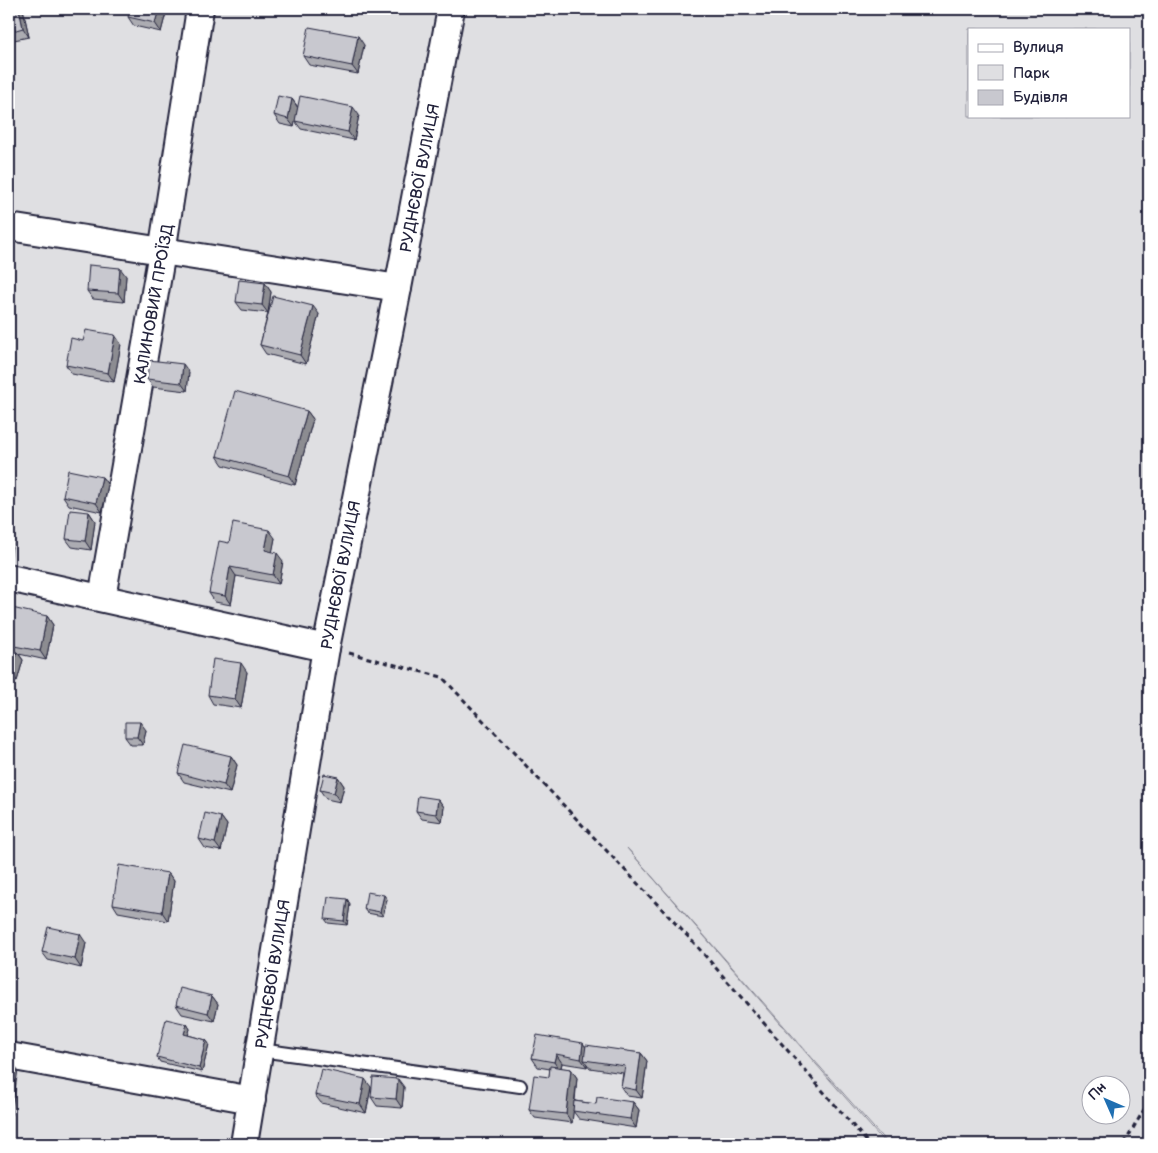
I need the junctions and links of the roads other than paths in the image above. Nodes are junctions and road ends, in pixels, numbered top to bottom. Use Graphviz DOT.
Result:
graph roads {
  1 [pos="200,9"];
  2 [pos="451,9"];
  3 [pos="9,226"];
  4 [pos="162,252"];
  5 [pos="398,288"];
  6 [pos="9,578"];
  7 [pos="102,598"];
  8 [pos="326,648"];
  9 [pos="260,1050"];
  10 [pos="9,1056"];
  11 [pos="520,1086"];
  12 [pos="252,1100"];
  13 [pos="244,1144"];
  1 -- 4 [label="street, КАЛИНОВИЙ ПРОЇЗД"];
  2 -- 5 [label="street, РУДНЄВОЇ ВУЛИЦЯ"];
  3 -- 4 [label="street"];
  4 -- 5 [label="street"];
  4 -- 7 [label="street, КАЛИНОВИЙ ПРОЇЗД"];
  5 -- 8 [label="street, РУДНЄВОЇ ВУЛИЦЯ"];
  6 -- 7 [label="street"];
  7 -- 8 [label="street"];
  8 -- 9 [label="street, РУДНЄВОЇ ВУЛИЦЯ"];
  9 -- 11 [label="lane"];
  9 -- 12 [label="street, РУДНЄВОЇ ВУЛИЦЯ"];
  10 -- 12 [label="street"];
  12 -- 13 [label="street, РУДНЄВОЇ ВУЛИЦЯ"];
}
